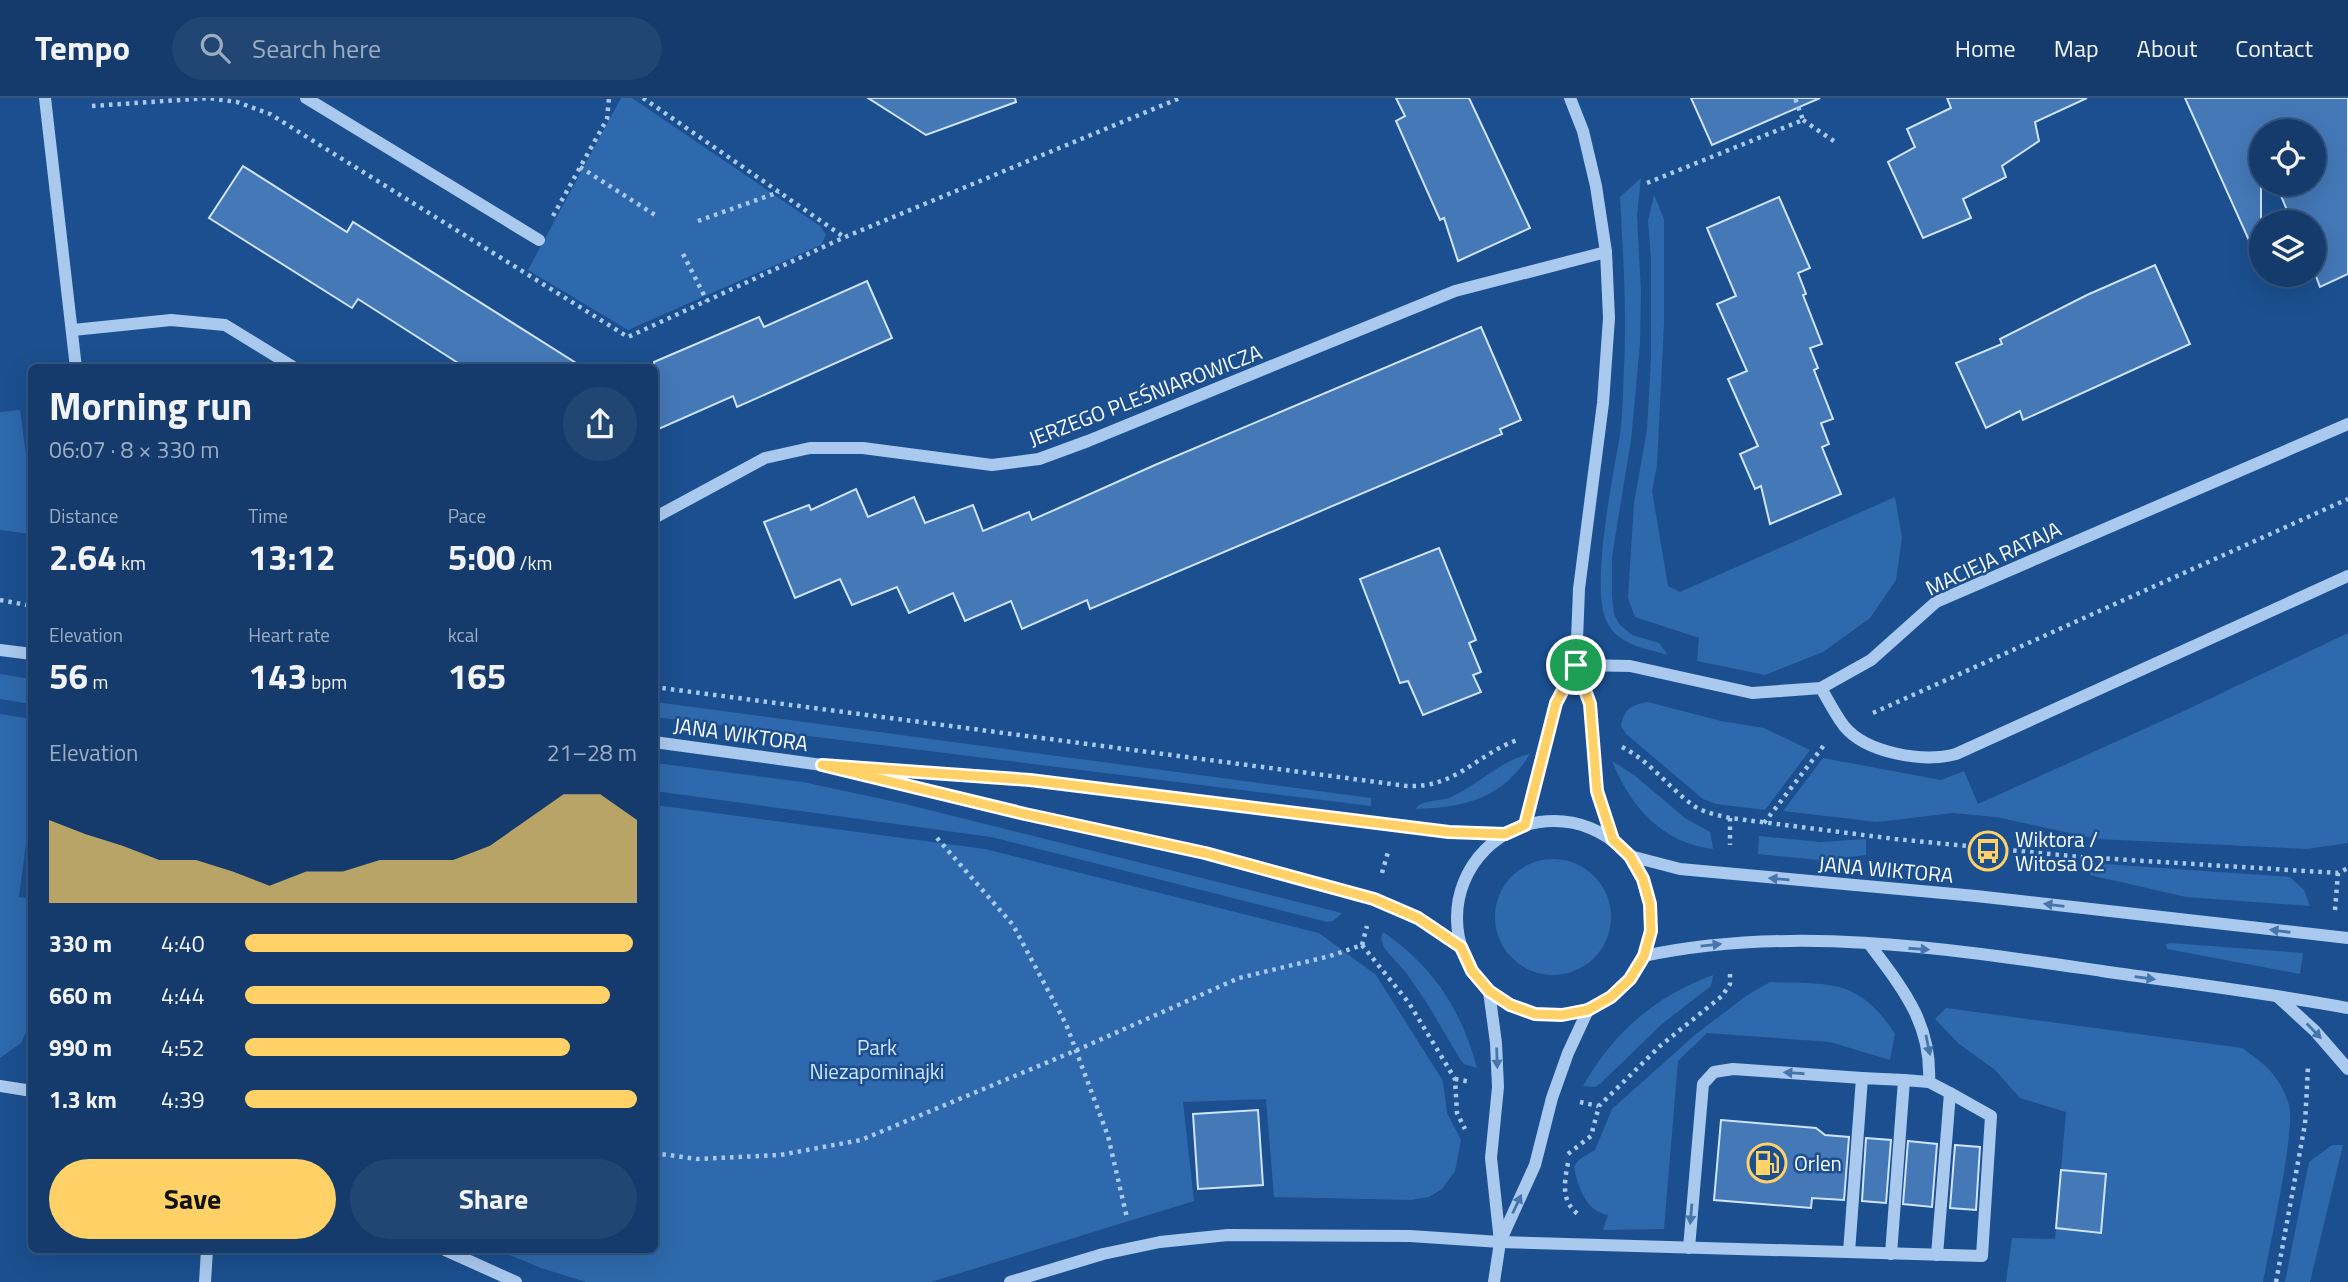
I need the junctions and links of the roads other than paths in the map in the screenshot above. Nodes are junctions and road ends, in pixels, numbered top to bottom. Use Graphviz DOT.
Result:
graph roads {
  1 [pos="44,98"];
  2 [pos="306,98"];
  3 [pos="1570,98"];
  4 [pos="540,240"];
  5 [pos="1606,252"];
  6 [pos="72,330"];
  7 [pos="76,364"];
  8 [pos="288,364"];
  9 [pos="2348,424"];
  10 [pos="658,516"];
  11 [pos="2348,576"];
  12 [pos="0,650"];
  13 [pos="28,654"];
  14 [pos="1576,665"];
  15 [pos="1821,688"];
  16 [pos="658,743"];
  17 [pos="822,765"];
  18 [pos="1525,825"];
  19 [pos="1505,834"];
  20 [pos="1613,840"];
  21 [pos="1630,856"];
  22 [pos="2348,938"];
  23 [pos="1870,945"];
  24 [pos="1461,947"];
  25 [pos="1644,956"];
  26 [pos="1489,991"];
  27 [pos="2278,997"];
  28 [pos="2348,1009"];
  29 [pos="1588,1010"];
  30 [pos="2348,1069"];
  31 [pos="1862,1078"];
  32 [pos="1904,1080"];
  33 [pos="1929,1082"];
  34 [pos="0,1086"];
  35 [pos="28,1090"];
  36 [pos="1950,1093"];
  37 [pos="1500,1242"];
  38 [pos="1689,1248"];
  39 [pos="1849,1252"];
  40 [pos="207,1253"];
  41 [pos="452,1253"];
  42 [pos="1891,1254"];
  43 [pos="1937,1255"];
  44 [pos="205,1282"];
  45 [pos="516,1282"];
  46 [pos="1010,1282"];
  47 [pos="1494,1282"];
  1 -- 6 [label="street"];
  2 -- 4 [label="street"];
  3 -- 5 [label="street"];
  5 -- 10 [label="street, JERZEGO PLEŚNIAROWICZA"];
  5 -- 14 [label="street"];
  6 -- 7 [label="street"];
  6 -- 8 [label="street"];
  9 -- 15 [label="street, MACIEJA RATAJA"];
  11 -- 15 [label="street"];
  12 -- 13 [label="street"];
  14 -- 15 [label="street, MACIEJA RATAJA"];
  14 -- 18 [label="street"];
  14 -- 20 [label="street"];
  16 -- 17 [label="street, JANA WIKTORA"];
  17 -- 19 [label="street, JANA WIKTORA"];
  17 -- 24 [label="street, JANA WIKTORA"];
  18 -- 19 [label="street"];
  18 -- 20 [label="street"];
  19 -- 24 [label="street"];
  20 -- 21 [label="street"];
  22 -- 21 [label="street, JANA WIKTORA, one-way"];
  21 -- 25 [label="street"];
  25 -- 23 [label="street, one-way"];
  23 -- 27 [label="street, one-way"];
  23 -- 33 [label="street, one-way"];
  24 -- 26 [label="street"];
  25 -- 29 [label="street"];
  26 -- 29 [label="street"];
  26 -- 37 [label="street, one-way"];
  27 -- 28 [label="street"];
  27 -- 30 [label="street"];
  37 -- 29 [label="street, one-way"];
  31 -- 32 [label="street"];
  31 -- 38 [label="street, one-way"];
  31 -- 39 [label="street"];
  32 -- 33 [label="street"];
  32 -- 42 [label="street"];
  33 -- 36 [label="street"];
  34 -- 35 [label="street"];
  36 -- 43 [label="street"];
  36 -- 43 [label="street"];
  37 -- 38 [label="street"];
  37 -- 46 [label="street"];
  37 -- 47 [label="street"];
  38 -- 39 [label="street"];
  39 -- 42 [label="street"];
  40 -- 44 [label="street"];
  41 -- 45 [label="street"];
  42 -- 43 [label="street"];
}
